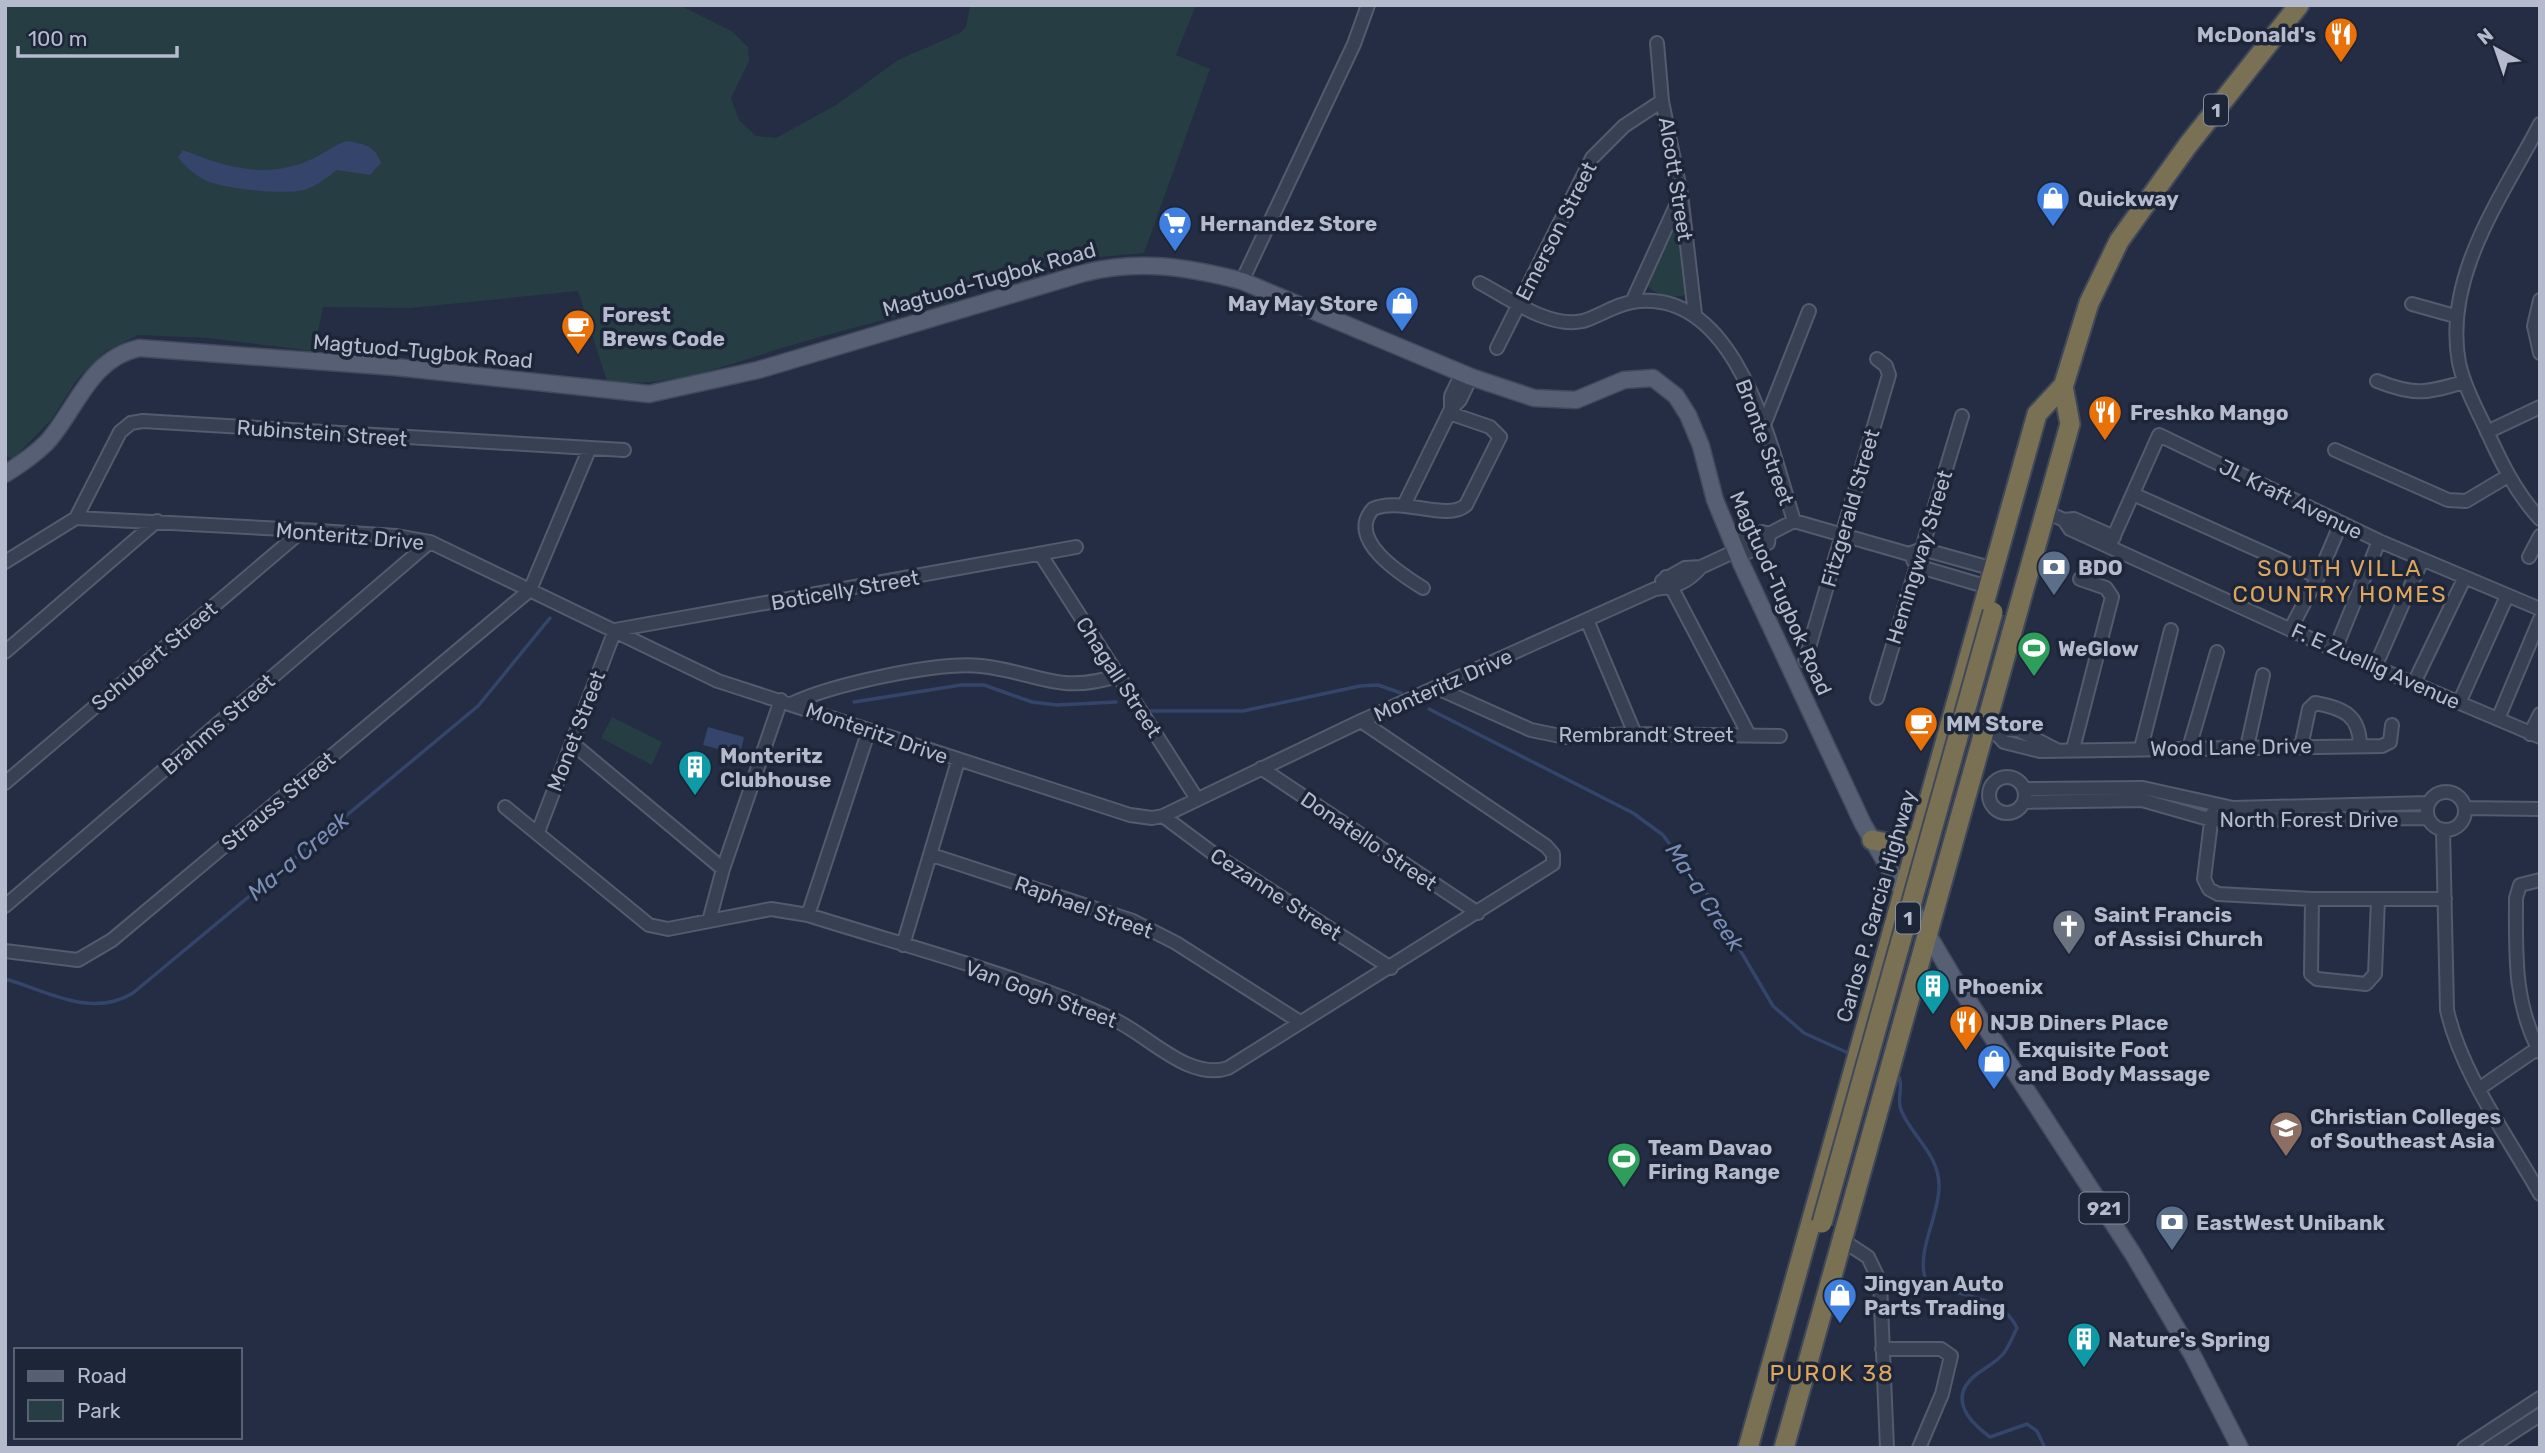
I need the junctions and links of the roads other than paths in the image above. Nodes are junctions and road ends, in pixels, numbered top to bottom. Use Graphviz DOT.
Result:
graph roads {
  1 [pos="1368,5"];
  2 [pos="2299,5"];
  3 [pos="1657,43"];
  4 [pos="1662,101"];
  5 [pos="2540,124"];
  6 [pos="1681,194"];
  7 [pos="1241,281"];
  8 [pos="1480,283"];
  9 [pos="2540,300"];
  10 [pos="1632,302"];
  11 [pos="1520,304"];
  12 [pos="2412,304"];
  13 [pos="1809,311"];
  14 [pos="1695,314"];
  15 [pos="2455,316"];
  16 [pos="1497,348"];
  17 [pos="2539,349"];
  18 [pos="1877,359"];
  19 [pos="1466,375"];
  20 [pos="2377,381"];
  21 [pos="2464,382"];
  22 [pos="2061,394"];
  23 [pos="2540,407"];
  24 [pos="1450,411"];
  25 [pos="1962,416"];
  26 [pos="1764,425"];
  27 [pos="2487,432"];
  28 [pos="589,450"];
  29 [pos="624,450"];
  30 [pos="2335,450"];
  31 [pos="5,474"];
  32 [pos="2508,476"];
  33 [pos="2133,494"];
  34 [pos="1404,505"];
  35 [pos="2055,516"];
  36 [pos="76,518"];
  37 [pos="2540,519"];
  38 [pos="1794,521"];
  39 [pos="157,522"];
  40 [pos="2341,523"];
  41 [pos="303,530"];
  42 [pos="1842,535"];
  43 [pos="2540,536"];
  44 [pos="2379,541"];
  45 [pos="430,542"];
  46 [pos="2112,542"];
  47 [pos="1076,547"];
  48 [pos="1922,549"];
  49 [pos="1739,550"];
  50 [pos="1909,554"];
  51 [pos="1940,554"];
  52 [pos="1041,555"];
  53 [pos="2529,557"];
  54 [pos="2422,560"];
  55 [pos="5,562"];
  56 [pos="1917,566"];
  57 [pos="1935,571"];
  58 [pos="2318,577"];
  59 [pos="1991,578"];
  60 [pos="2080,579"];
  61 [pos="2464,579"];
  62 [pos="1669,582"];
  63 [pos="1423,588"];
  64 [pos="530,590"];
  65 [pos="2507,596"];
  66 [pos="2540,609"];
  67 [pos="2540,619"];
  68 [pos="1587,620"];
  69 [pos="2291,628"];
  70 [pos="615,630"];
  71 [pos="2171,630"];
  72 [pos="1974,638"];
  73 [pos="2008,647"];
  74 [pos="2335,650"];
  75 [pos="5,652"];
  76 [pos="2217,652"];
  77 [pos="1805,661"];
  78 [pos="2375,667"];
  79 [pos="2263,675"];
  80 [pos="1117,676"];
  81 [pos="2414,683"];
  82 [pos="1437,688"];
  83 [pos="1877,698"];
  84 [pos="786,702"];
  85 [pos="2459,703"];
  86 [pos="2540,714"];
  87 [pos="1952,719"];
  88 [pos="2498,719"];
  89 [pos="1361,721"];
  90 [pos="2392,725"];
  91 [pos="1989,729"];
  92 [pos="869,730"];
  93 [pos="1635,734"];
  94 [pos="1749,735"];
  95 [pos="1780,736"];
  96 [pos="2535,736"];
  97 [pos="572,743"];
  98 [pos="2360,746"];
  99 [pos="2247,747"];
  100 [pos="2301,747"];
  101 [pos="2141,748"];
  102 [pos="2189,748"];
  103 [pos="2073,749"];
  104 [pos="958,761"];
  105 [pos="1261,768"];
  106 [pos="1936,774"];
  107 [pos="5,783"];
  108 [pos="1970,783"];
  109 [pos="1990,789"];
  110 [pos="2024,795"];
  111 [pos="2063,795"];
  112 [pos="1197,799"];
  113 [pos="2429,803"];
  114 [pos="2213,806"];
  115 [pos="505,807"];
  116 [pos="2466,808"];
  117 [pos="2540,809"];
  118 [pos="1163,816"];
  119 [pos="2428,818"];
  120 [pos="2211,820"];
  121 [pos="1957,828"];
  122 [pos="2444,830"];
  123 [pos="538,832"];
  124 [pos="1919,837"];
  125 [pos="1872,841"];
  126 [pos="932,855"];
  127 [pos="1947,864"];
  128 [pos="723,869"];
  129 [pos="2540,880"];
  130 [pos="1903,893"];
  131 [pos="2312,899"];
  132 [pos="2378,899"];
  133 [pos="2445,899"];
  134 [pos="5,906"];
  135 [pos="1478,913"];
  136 [pos="808,915"];
  137 [pos="709,920"];
  138 [pos="1927,934"];
  139 [pos="903,945"];
  140 [pos="5,951"];
  141 [pos="1391,968"];
  142 [pos="1881,970"];
  143 [pos="1915,979"];
  144 [pos="1867,1021"];
  145 [pos="1300,1022"];
  146 [pos="1900,1030"];
  147 [pos="2539,1050"];
  148 [pos="1852,1075"];
  149 [pos="1886,1084"];
  150 [pos="2480,1087"];
  151 [pos="1835,1134"];
  152 [pos="1869,1143"];
  153 [pos="2540,1194"];
  154 [pos="1818,1196"];
  155 [pos="1852,1205"];
  156 [pos="1833,1230"];
  157 [pos="1882,1349"];
  158 [pos="2540,1398"];
  159 [pos="2540,1415"];
  160 [pos="1748,1448"];
  161 [pos="1759,1448"];
  162 [pos="1772,1448"];
  163 [pos="1784,1448"];
  164 [pos="1887,1448"];
  165 [pos="1919,1448"];
  166 [pos="2240,1448"];
  167 [pos="2464,1448"];
  168 [pos="2489,1448"];
  1 -- 7 [label="street"];
  2 -- 22 [label="highway, Carlos P. Garcia Highway / 1"];
  3 -- 4 [label="street, Alcott Street"];
  4 -- 6 [label="street, Alcott Street"];
  4 -- 11 [label="street, Emerson Street"];
  5 -- 15 [label="street"];
  6 -- 10 [label="street"];
  6 -- 14 [label="street, Alcott Street"];
  7 -- 19 [label="main road, Magtuod-Tugbok Road"];
  7 -- 31 [label="main road, Magtuod-Tugbok Road"];
  8 -- 11 [label="street, Bronte Street"];
  9 -- 17 [label="street"];
  10 -- 11 [label="street, Bronte Street"];
  10 -- 14 [label="street, Bronte Street"];
  11 -- 16 [label="street, Emerson Street"];
  12 -- 15 [label="street"];
  13 -- 26 [label="street"];
  14 -- 26 [label="street, Bronte Street"];
  15 -- 21 [label="street"];
  18 -- 42 [label="street, Fitzgerald Street"];
  19 -- 24 [label="street"];
  19 -- 49 [label="main road, Magtuod-Tugbok Road"];
  20 -- 21 [label="street"];
  21 -- 27 [label="street"];
  22 -- 35 [label="highway, Carlos P. Garcia Highway / 1"];
  22 -- 59 [label="highway, Carlos P. Garcia Highway / 1"];
  22 -- 156 [label="highway, Carlos P. Garcia Highway / 1, bridge"];
  23 -- 27 [label="street"];
  24 -- 34 [label="street"];
  24 -- 34 [label="street"];
  25 -- 48 [label="street, Hemingway Street"];
  26 -- 38 [label="street, Bronte Street"];
  27 -- 32 [label="street"];
  28 -- 29 [label="street, Rubinstein Street"];
  28 -- 36 [label="street, Rubinstein Street"];
  28 -- 64 [label="street"];
  30 -- 32 [label="street"];
  32 -- 37 [label="street"];
  33 -- 40 [label="street, JL Kraft Avenue"];
  33 -- 46 [label="street"];
  33 -- 58 [label="street"];
  34 -- 63 [label="street"];
  35 -- 46 [label="street, F. E Zuellig Avenue"];
  35 -- 73 [label="highway, Carlos P. Garcia Highway / 1"];
  36 -- 39 [label="street, Monteritz Drive"];
  36 -- 55 [label="street"];
  38 -- 42 [label="street"];
  38 -- 49 [label="street"];
  39 -- 41 [label="street, Monteritz Drive"];
  39 -- 75 [label="street"];
  40 -- 44 [label="street, JL Kraft Avenue"];
  40 -- 58 [label="street"];
  41 -- 45 [label="street, Monteritz Drive"];
  41 -- 107 [label="street, Schubert Street"];
  42 -- 50 [label="street"];
  42 -- 77 [label="street, Fitzgerald Street"];
  43 -- 53 [label="street"];
  44 -- 54 [label="street, JL Kraft Avenue"];
  44 -- 74 [label="street"];
  45 -- 64 [label="street, Monteritz Drive"];
  45 -- 134 [label="street, Brahms Street"];
  46 -- 69 [label="street, F. E Zuellig Avenue"];
  47 -- 52 [label="street, Boticelly Street"];
  48 -- 50 [label="street"];
  48 -- 51 [label="street"];
  48 -- 56 [label="street, Hemingway Street"];
  49 -- 62 [label="street"];
  49 -- 125 [label="main road, Magtuod-Tugbok Road"];
  50 -- 56 [label="street"];
  51 -- 57 [label="street"];
  51 -- 59 [label="street"];
  52 -- 70 [label="street, Boticelly Street"];
  52 -- 80 [label="street, Chagall Street"];
  54 -- 61 [label="street, JL Kraft Avenue"];
  54 -- 78 [label="street"];
  56 -- 57 [label="street"];
  56 -- 83 [label="street, Hemingway Street"];
  57 -- 59 [label="street"];
  58 -- 69 [label="street"];
  59 -- 72 [label="highway, Carlos P. Garcia Highway / 1"];
  60 -- 103 [label="street"];
  61 -- 65 [label="street, JL Kraft Avenue"];
  61 -- 81 [label="street"];
  62 -- 68 [label="street, Monteritz Drive"];
  62 -- 94 [label="street"];
  64 -- 70 [label="street, Monteritz Drive"];
  64 -- 140 [label="street, Strauss Street"];
  65 -- 66 [label="street, JL Kraft Avenue"];
  65 -- 85 [label="street"];
  67 -- 88 [label="street"];
  68 -- 82 [label="street, Monteritz Drive"];
  68 -- 93 [label="street"];
  69 -- 74 [label="street, F. E Zuellig Avenue"];
  70 -- 84 [label="street, Monteritz Drive"];
  70 -- 97 [label="street, Monet Street"];
  71 -- 101 [label="street"];
  72 -- 73 [label="highway"];
  72 -- 87 [label="highway, Carlos P. Garcia Highway / 1"];
  73 -- 91 [label="highway, Carlos P. Garcia Highway / 1"];
  74 -- 78 [label="street, F. E Zuellig Avenue"];
  76 -- 102 [label="street"];
  78 -- 81 [label="street, F. E Zuellig Avenue"];
  79 -- 99 [label="street"];
  80 -- 84 [label="street"];
  80 -- 112 [label="street, Chagall Street"];
  81 -- 85 [label="street, F. E Zuellig Avenue"];
  82 -- 89 [label="street, Monteritz Drive"];
  82 -- 93 [label="street, Rembrandt Street"];
  84 -- 92 [label="street, Monteritz Drive"];
  84 -- 128 [label="street"];
  85 -- 88 [label="street, F. E Zuellig Avenue"];
  86 -- 96 [label="street"];
  87 -- 91 [label="highway"];
  87 -- 106 [label="highway, Carlos P. Garcia Highway / 1"];
  88 -- 96 [label="street, F. E Zuellig Avenue"];
  89 -- 105 [label="street, Monteritz Drive"];
  89 -- 135 [label="street, Van Gogh Street"];
  90 -- 98 [label="street, Wood Lane Drive"];
  91 -- 103 [label="street, Wood Lane Drive"];
  91 -- 108 [label="highway, Carlos P. Garcia Highway / 1"];
  92 -- 104 [label="street, Monteritz Drive"];
  92 -- 136 [label="street"];
  93 -- 94 [label="street, Rembrandt Street"];
  94 -- 95 [label="street, Rembrandt Street"];
  97 -- 123 [label="street, Monet Street"];
  97 -- 128 [label="street"];
  98 -- 100 [label="street, Wood Lane Drive"];
  98 -- 100 [label="street"];
  99 -- 100 [label="street, Wood Lane Drive"];
  99 -- 102 [label="street, Wood Lane Drive"];
  101 -- 102 [label="street, Wood Lane Drive"];
  101 -- 103 [label="street, Wood Lane Drive"];
  104 -- 118 [label="street, Monteritz Drive"];
  104 -- 126 [label="street"];
  105 -- 112 [label="street, Monteritz Drive"];
  105 -- 135 [label="street, Donatello Street"];
  106 -- 108 [label="highway"];
  106 -- 124 [label="highway, Carlos P. Garcia Highway / 1"];
  108 -- 109 [label="street"];
  108 -- 121 [label="highway, Carlos P. Garcia Highway / 1"];
  109 -- 110 [label="street"];
  109 -- 110 [label="street"];
  110 -- 111 [label="street, North Forest Drive"];
  111 -- 114 [label="street, North Forest Drive"];
  111 -- 120 [label="street, North Forest Drive"];
  112 -- 118 [label="street, Monteritz Drive"];
  113 -- 114 [label="street, North Forest Drive"];
  113 -- 116 [label="street"];
  113 -- 119 [label="street"];
  114 -- 120 [label="street"];
  115 -- 123 [label="street, Van Gogh Street"];
  116 -- 117 [label="street"];
  116 -- 122 [label="street"];
  118 -- 141 [label="street, Cezanne Street"];
  119 -- 120 [label="street, North Forest Drive"];
  119 -- 122 [label="street"];
  120 -- 131 [label="street"];
  121 -- 124 [label="highway"];
  121 -- 127 [label="highway, Carlos P. Garcia Highway / 1"];
  122 -- 133 [label="street"];
  123 -- 137 [label="street, Van Gogh Street"];
  124 -- 125 [label="highway"];
  124 -- 127 [label="highway"];
  124 -- 130 [label="highway, Carlos P. Garcia Highway / 1"];
  125 -- 130 [label="main road, Magtuod-Tugbok Road"];
  126 -- 139 [label="street"];
  126 -- 145 [label="street, Raphael Street"];
  127 -- 138 [label="highway, Carlos P. Garcia Highway / 1"];
  128 -- 137 [label="street"];
  129 -- 147 [label="street"];
  130 -- 138 [label="main road, Magtuod-Tugbok Road"];
  130 -- 142 [label="highway, Carlos P. Garcia Highway / 1"];
  131 -- 132 [label="street"];
  131 -- 132 [label="street"];
  132 -- 133 [label="street"];
  133 -- 150 [label="street"];
  135 -- 141 [label="street, Van Gogh Street"];
  136 -- 137 [label="street, Van Gogh Street"];
  136 -- 139 [label="street, Van Gogh Street"];
  138 -- 143 [label="highway, Carlos P. Garcia Highway / 1"];
  138 -- 166 [label="main road, 921"];
  139 -- 145 [label="street, Van Gogh Street"];
  141 -- 145 [label="street, Van Gogh Street"];
  142 -- 143 [label="highway"];
  142 -- 144 [label="highway, Carlos P. Garcia Highway / 1"];
  143 -- 146 [label="highway, Carlos P. Garcia Highway / 1"];
  144 -- 146 [label="highway"];
  144 -- 148 [label="highway, Carlos P. Garcia Highway / 1"];
  146 -- 149 [label="highway, Carlos P. Garcia Highway / 1"];
  147 -- 150 [label="street"];
  148 -- 149 [label="highway"];
  148 -- 151 [label="highway, Carlos P. Garcia Highway / 1"];
  149 -- 152 [label="highway, Carlos P. Garcia Highway / 1"];
  150 -- 153 [label="street"];
  151 -- 152 [label="highway"];
  151 -- 154 [label="highway, Carlos P. Garcia Highway / 1"];
  152 -- 155 [label="highway, Carlos P. Garcia Highway / 1"];
  154 -- 155 [label="highway"];
  154 -- 160 [label="highway, Carlos P. Garcia Highway / 1"];
  155 -- 156 [label="highway, Carlos P. Garcia Highway / 1"];
  156 -- 157 [label="street"];
  156 -- 161 [label="highway, Carlos P. Garcia Highway / 1"];
  156 -- 162 [label="highway, Carlos P. Garcia Highway / 1"];
  156 -- 163 [label="highway, Carlos P. Garcia Highway / 1"];
  157 -- 164 [label="street"];
  157 -- 165 [label="street"];
  158 -- 167 [label="street"];
  159 -- 168 [label="street"];
}
